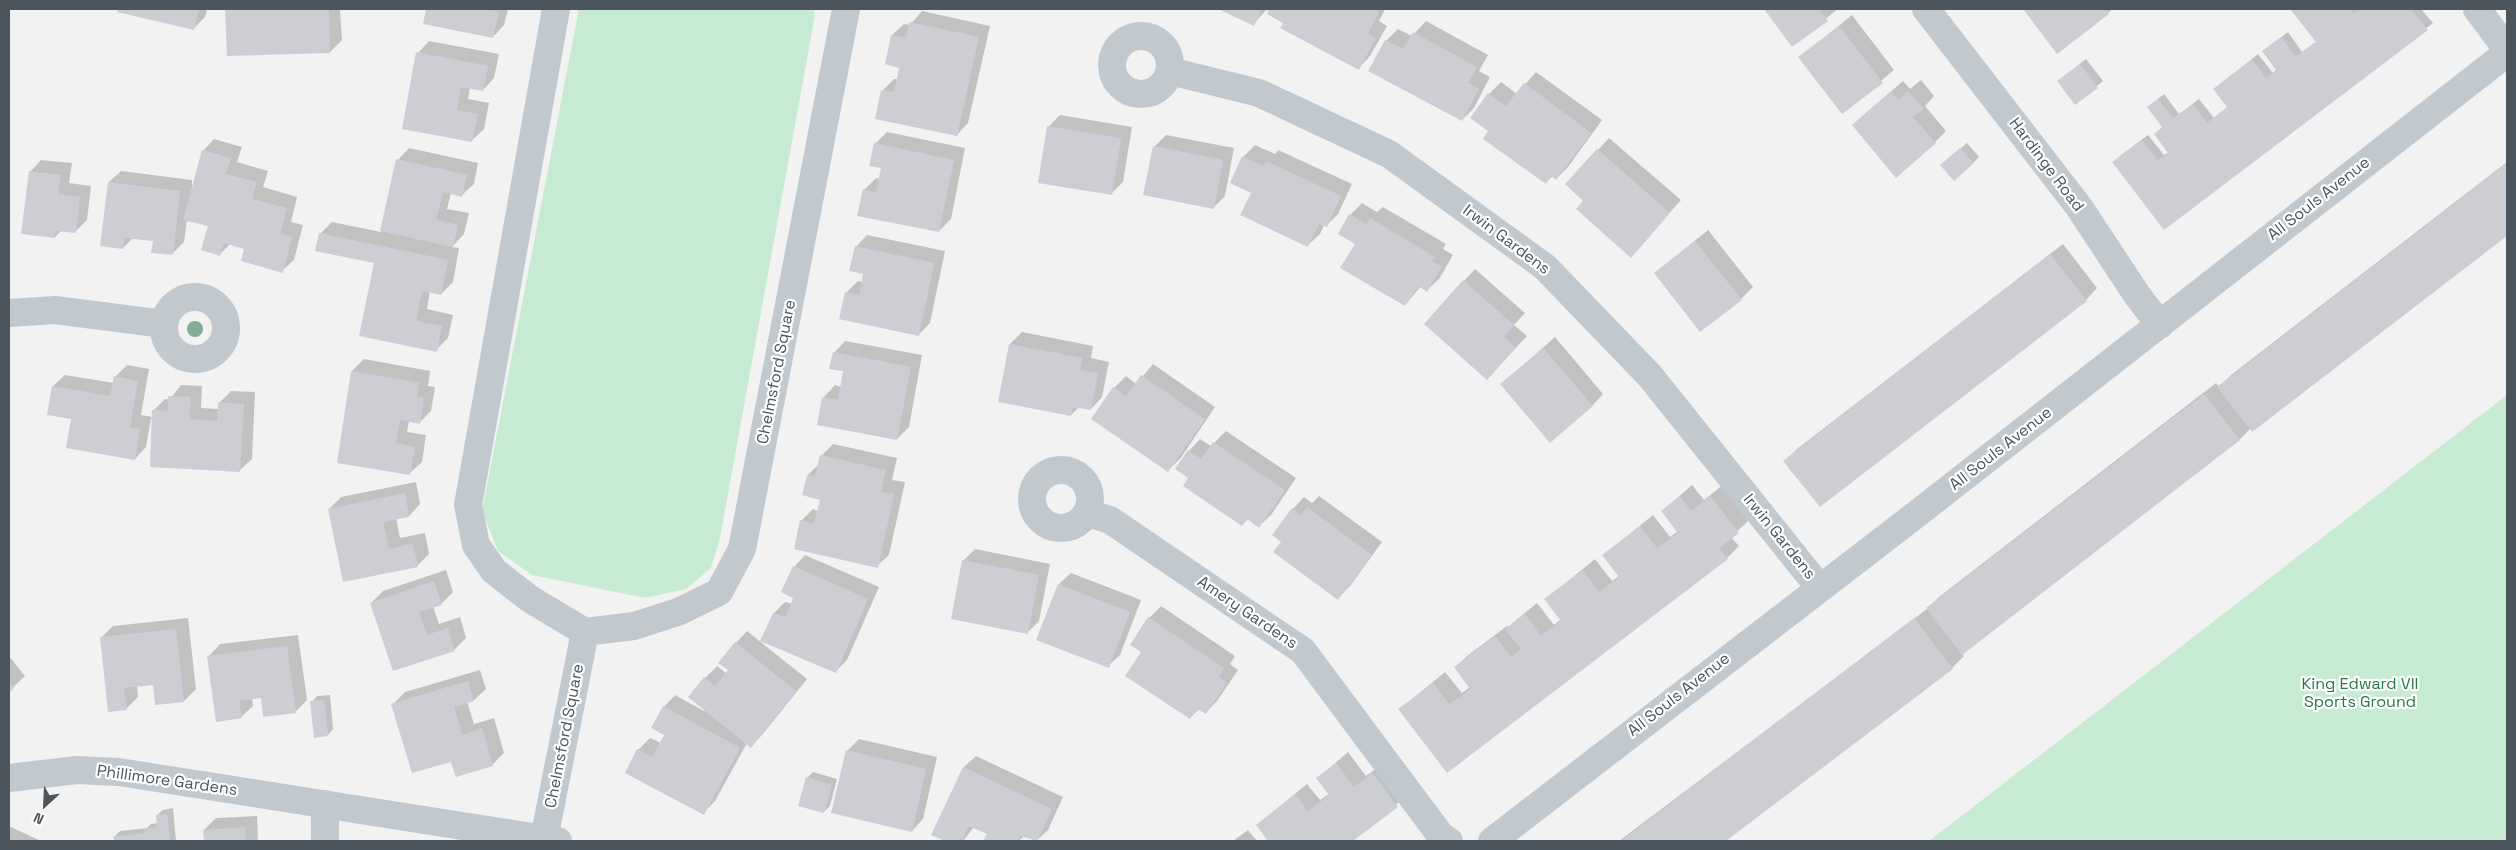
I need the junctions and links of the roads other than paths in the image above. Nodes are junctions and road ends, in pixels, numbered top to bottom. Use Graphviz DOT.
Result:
graph roads {
  1 [pos="556,9"];
  2 [pos="846,9"];
  3 [pos="1926,9"];
  4 [pos="2478,9"];
  5 [pos="2507,49"];
  6 [pos="2507,53"];
  7 [pos="1170,71"];
  8 [pos="9,313"];
  9 [pos="164,324"];
  10 [pos="2160,325"];
  11 [pos="1088,513"];
  12 [pos="1819,588"];
  13 [pos="586,632"];
  14 [pos="9,778"];
  15 [pos="325,804"];
  16 [pos="551,840"];
  17 [pos="325,841"];
  18 [pos="1449,841"];
  19 [pos="1492,841"];
  1 -- 13 [label="street"];
  2 -- 13 [label="street, Chelmsford Square"];
  3 -- 10 [label="street, Hardinge Road"];
  4 -- 5 [label="street"];
  6 -- 10 [label="street, All Souls Avenue"];
  7 -- 12 [label="street, Irwin Gardens"];
  8 -- 9 [label="street"];
  10 -- 12 [label="street, All Souls Avenue"];
  11 -- 18 [label="street, Amery Gardens"];
  12 -- 19 [label="street, All Souls Avenue"];
  13 -- 16 [label="street, Chelmsford Square"];
  14 -- 15 [label="street, Phillimore Gardens"];
  15 -- 16 [label="street, Phillimore Gardens"];
  15 -- 17 [label="street"];
}
